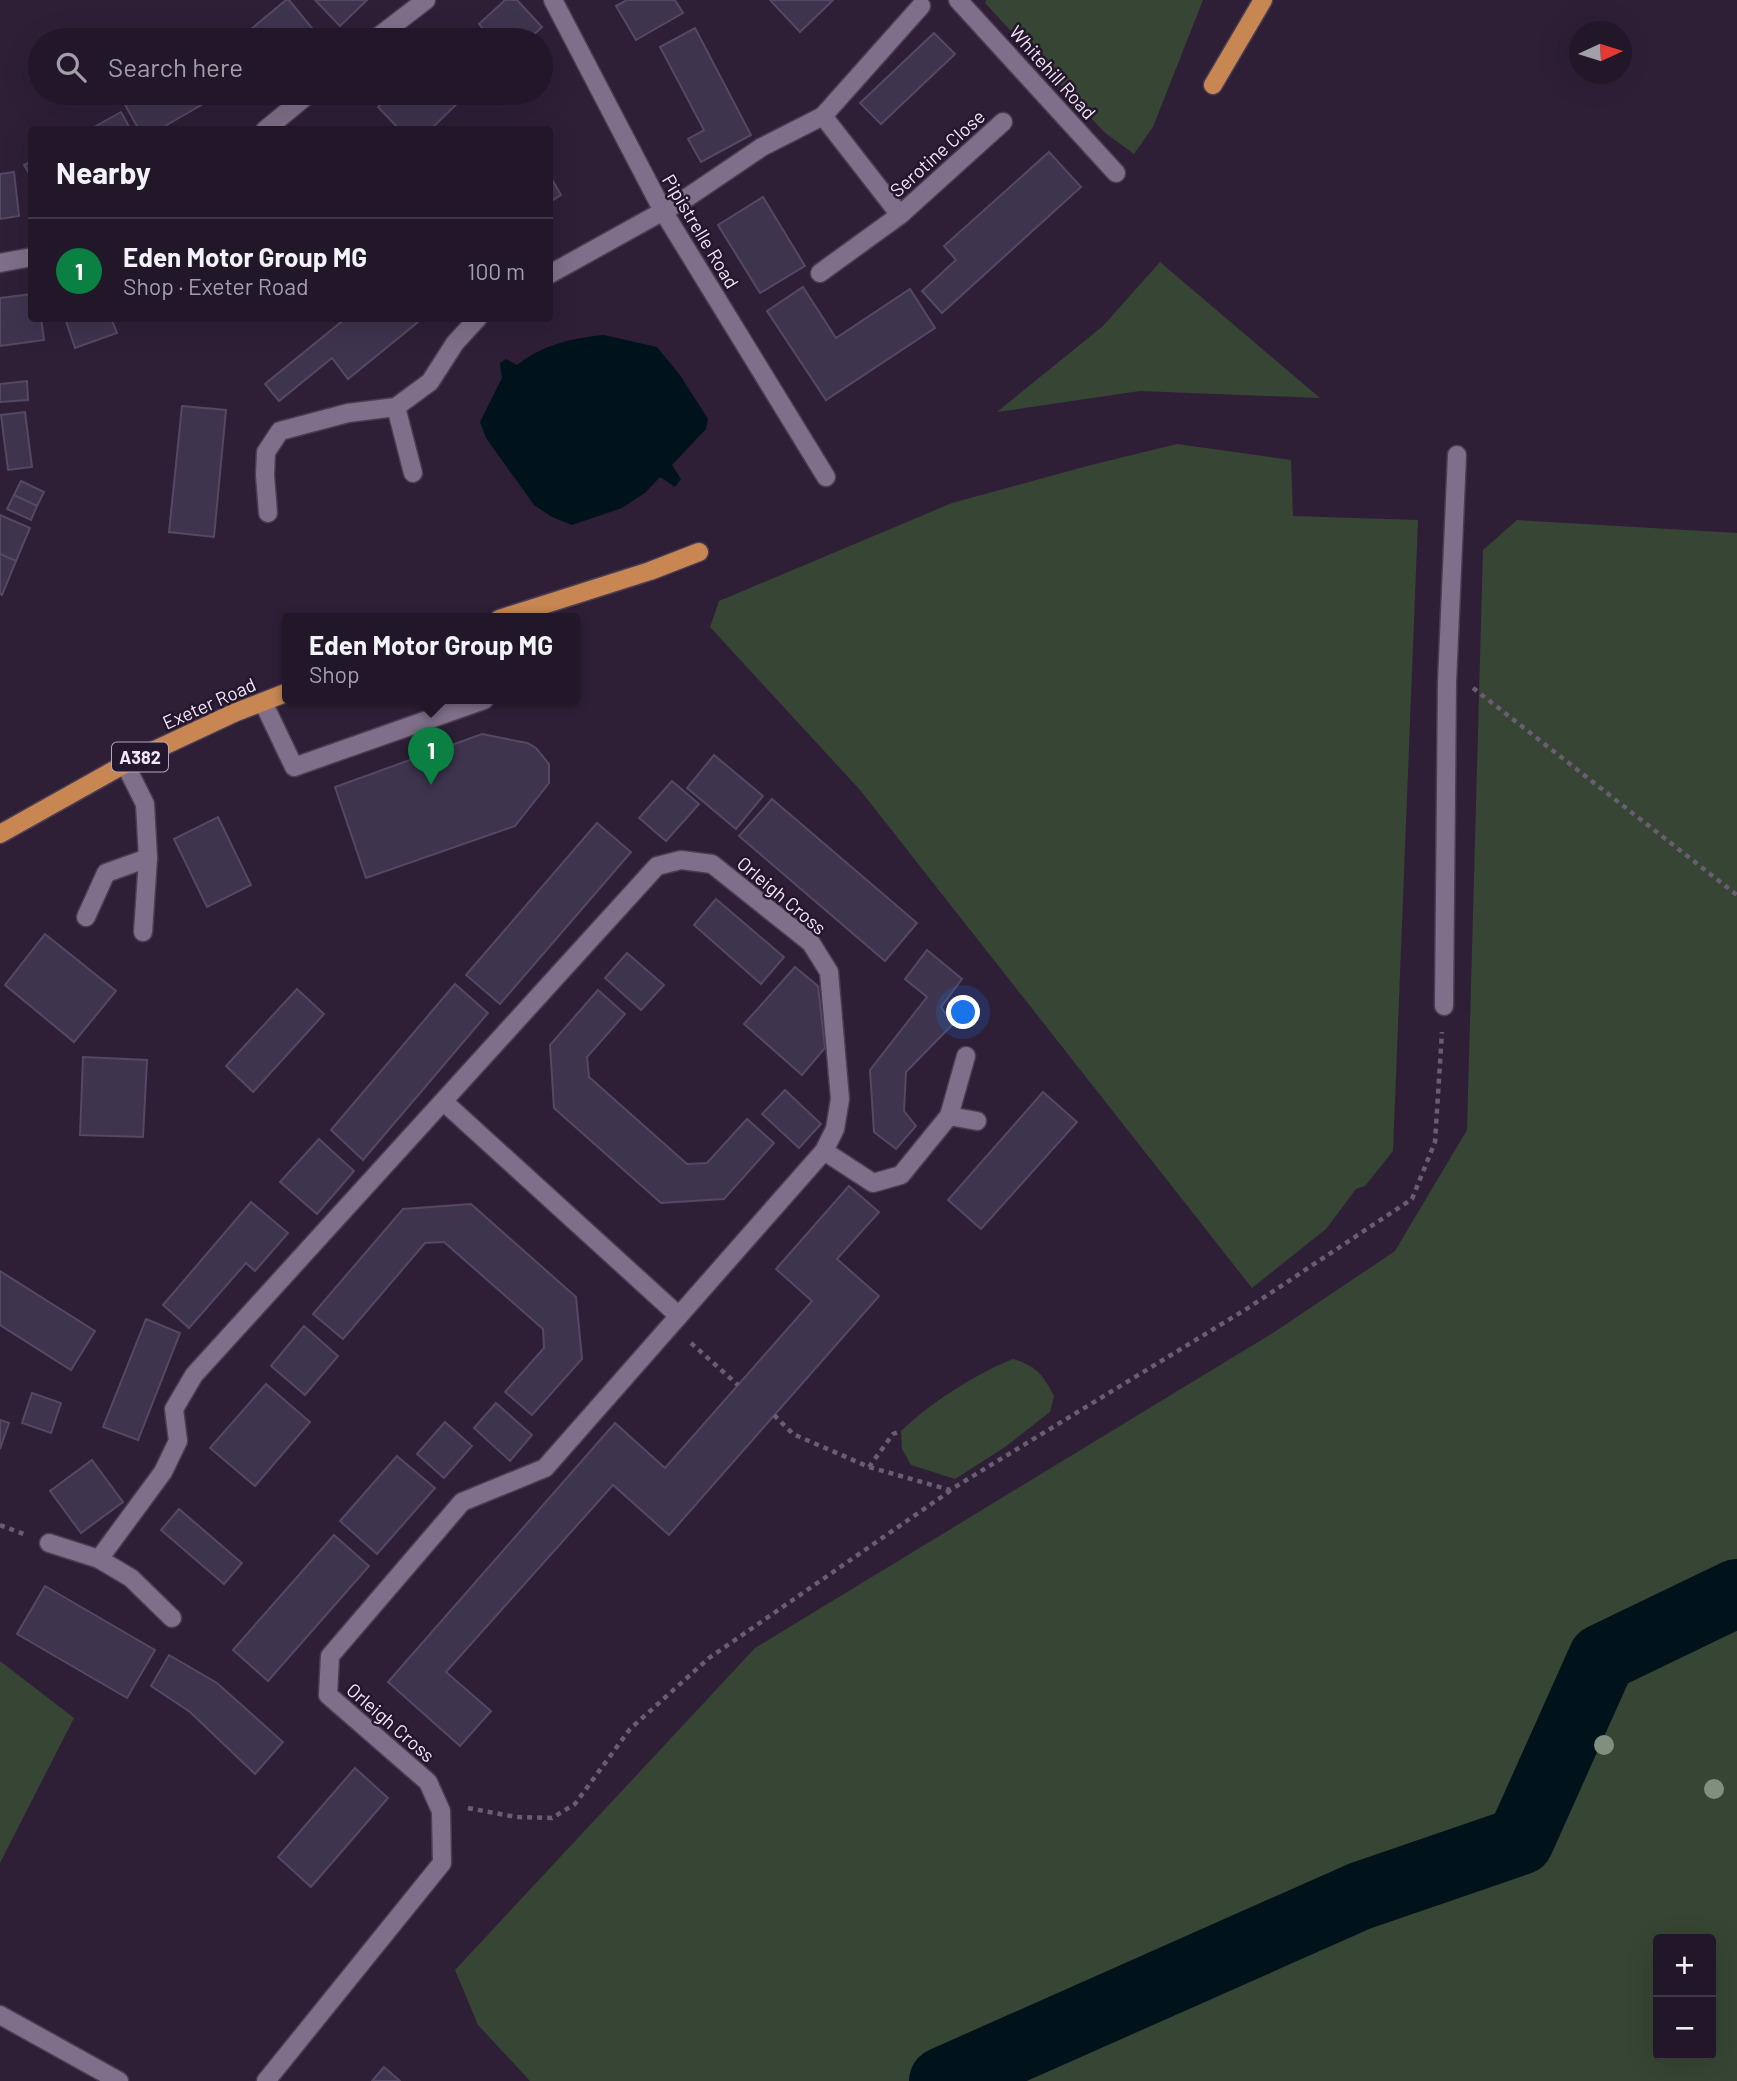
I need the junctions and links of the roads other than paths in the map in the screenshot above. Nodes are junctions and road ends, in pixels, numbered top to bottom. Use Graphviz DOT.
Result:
graph roads {
  1 [pos="426,0"];
  2 [pos="553,0"];
  3 [pos="958,0"];
  4 [pos="1263,0"];
  5 [pos="921,6"];
  6 [pos="390,28"];
  7 [pos="1213,85"];
  8 [pos="295,105"];
  9 [pos="823,116"];
  10 [pos="1003,122"];
  11 [pos="270,126"];
  12 [pos="1116,173"];
  13 [pos="663,211"];
  14 [pos="900,215"];
  15 [pos="28,258"];
  16 [pos="0,263"];
  17 [pos="553,272"];
  18 [pos="820,273"];
  19 [pos="474,322"];
  20 [pos="396,407"];
  21 [pos="1457,455"];
  22 [pos="413,473"];
  23 [pos="826,477"];
  24 [pos="268,513"];
  25 [pos="699,552"];
  26 [pos="518,613"];
  27 [pos="282,694"];
  28 [pos="263,702"];
  29 [pos="473,704"];
  30 [pos="125,764"];
  31 [pos="0,834"];
  32 [pos="148,858"];
  33 [pos="86,917"];
  34 [pos="143,932"];
  35 [pos="1444,1006"];
  36 [pos="966,1056"];
  37 [pos="444,1102"];
  38 [pos="949,1115"];
  39 [pos="977,1121"];
  40 [pos="824,1151"];
  41 [pos="675,1321"];
  42 [pos="49,1543"];
  43 [pos="99,1559"];
  44 [pos="172,1618"];
  45 [pos="0,2015"];
  46 [pos="116,2080"];
  47 [pos="266,2081"];
  1 -- 6 [label="street"];
  2 -- 13 [label="street, Pipistrelle Road"];
  3 -- 12 [label="street, Whitehill Road"];
  4 -- 7 [label="main road"];
  5 -- 9 [label="street"];
  8 -- 11 [label="street"];
  9 -- 13 [label="street"];
  9 -- 14 [label="street, Serotine Close"];
  10 -- 14 [label="street, Serotine Close"];
  13 -- 17 [label="street"];
  13 -- 23 [label="street, Pipistrelle Road"];
  14 -- 18 [label="street, Serotine Close"];
  15 -- 16 [label="street"];
  19 -- 20 [label="street"];
  20 -- 22 [label="street"];
  20 -- 24 [label="street"];
  21 -- 35 [label="street"];
  25 -- 26 [label="main road"];
  27 -- 28 [label="main road, Exeter Road / A382"];
  28 -- 29 [label="street"];
  28 -- 30 [label="main road, Exeter Road / A382"];
  30 -- 31 [label="main road, Exeter Road / A382"];
  30 -- 32 [label="street"];
  32 -- 33 [label="street"];
  32 -- 34 [label="street"];
  36 -- 38 [label="street"];
  37 -- 40 [label="street, Orleigh Cross"];
  37 -- 41 [label="street"];
  37 -- 43 [label="street, Orleigh Cross"];
  38 -- 39 [label="street"];
  38 -- 40 [label="street"];
  40 -- 41 [label="street, Orleigh Cross"];
  41 -- 47 [label="street, Orleigh Cross"];
  42 -- 43 [label="street"];
  43 -- 44 [label="street"];
  45 -- 46 [label="street"];
}
